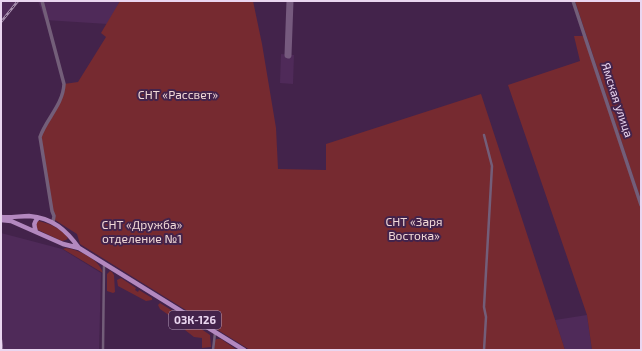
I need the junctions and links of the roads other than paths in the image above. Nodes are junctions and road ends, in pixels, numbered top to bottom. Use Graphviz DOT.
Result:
graph roads {
  1 [pos="42,1"];
  2 [pos="573,1"];
  3 [pos="484,134"];
  4 [pos="641,205"];
  5 [pos="1,217"];
  6 [pos="38,218"];
  7 [pos="1,220"];
  8 [pos="53,222"];
  9 [pos="36,232"];
  10 [pos="69,234"];
  11 [pos="63,244"];
  12 [pos="79,248"];
  13 [pos="104,264"];
  14 [pos="215,332"];
  15 [pos="103,350"];
  16 [pos="213,350"];
  17 [pos="244,350"];
  18 [pos="484,350"];
  1 -- 8 [label="street"];
  2 -- 4 [label="street, Ямская улица"];
  3 -- 18 [label="street"];
  5 -- 6 [label="main road, 03К-126"];
  6 -- 8 [label="main road, 03К-126"];
  6 -- 9 [label="main road"];
  7 -- 9 [label="main road, 03К-126"];
  8 -- 10 [label="main road, 03К-126"];
  9 -- 11 [label="main road, 03К-126"];
  10 -- 11 [label="main road"];
  10 -- 12 [label="main road, 03К-126"];
  11 -- 12 [label="main road, 03К-126"];
  12 -- 13 [label="main road, 03К-126"];
  13 -- 14 [label="main road, 03К-126"];
  13 -- 15 [label="street"];
  14 -- 16 [label="street"];
  14 -- 17 [label="main road, 03К-126"];
}
